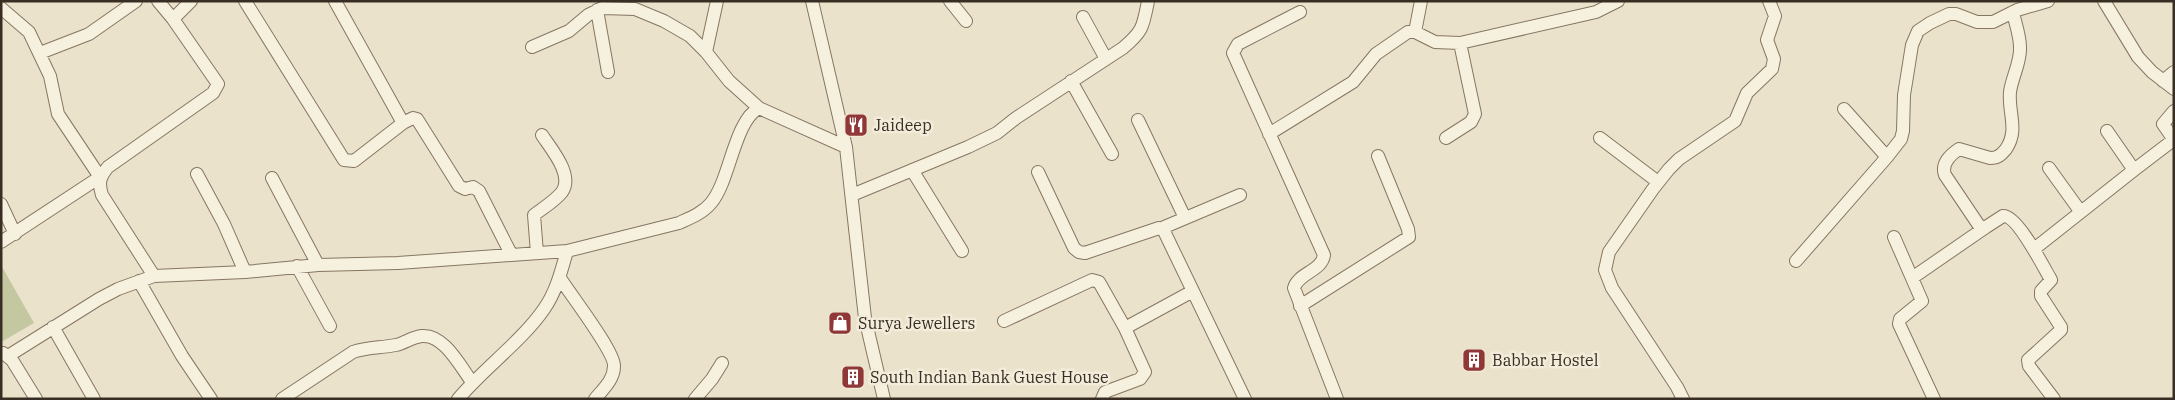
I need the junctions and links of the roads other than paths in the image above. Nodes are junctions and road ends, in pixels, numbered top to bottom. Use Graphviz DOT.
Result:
graph roads {
  1 [pos="136,1"];
  2 [pos="158,1"];
  3 [pos="191,1"];
  4 [pos="245,1"];
  5 [pos="334,1"];
  6 [pos="717,1"];
  7 [pos="812,1"];
  8 [pos="950,1"];
  9 [pos="1148,1"];
  10 [pos="1421,1"];
  11 [pos="1618,1"];
  12 [pos="1769,1"];
  13 [pos="2048,1"];
  14 [pos="2104,1"];
  15 [pos="1956,7"];
  16 [pos="1,8"];
  17 [pos="597,10"];
  18 [pos="1300,12"];
  19 [pos="2013,12"];
  20 [pos="1083,17"];
  21 [pos="173,18"];
  22 [pos="966,21"];
  23 [pos="1415,32"];
  24 [pos="1460,43"];
  25 [pos="532,47"];
  26 [pos="706,52"];
  27 [pos="40,53"];
  28 [pos="1106,60"];
  29 [pos="608,72"];
  30 [pos="2174,72"];
  31 [pos="1071,81"];
  32 [pos="2163,81"];
  33 [pos="2174,89"];
  34 [pos="759,108"];
  35 [pos="1844,109"];
  36 [pos="2174,111"];
  37 [pos="1138,120"];
  38 [pos="403,123"];
  39 [pos="2107,131"];
  40 [pos="1269,134"];
  41 [pos="542,135"];
  42 [pos="1446,138"];
  43 [pos="1600,138"];
  44 [pos="846,146"];
  45 [pos="1112,154"];
  46 [pos="1378,156"];
  47 [pos="1888,157"];
  48 [pos="2049,168"];
  49 [pos="912,170"];
  50 [pos="2134,170"];
  51 [pos="1038,172"];
  52 [pos="197,174"];
  53 [pos="100,177"];
  54 [pos="272,178"];
  55 [pos="1658,182"];
  56 [pos="852,195"];
  57 [pos="1240,195"];
  58 [pos="1,204"];
  59 [pos="2080,211"];
  60 [pos="1185,218"];
  61 [pos="1986,227"];
  62 [pos="1162,228"];
  63 [pos="15,234"];
  64 [pos="1894,238"];
  65 [pos="1,242"];
  66 [pos="2034,249"];
  67 [pos="962,250"];
  68 [pos="566,251"];
  69 [pos="538,253"];
  70 [pos="511,254"];
  71 [pos="1796,260"];
  72 [pos="318,265"];
  73 [pos="297,266"];
  74 [pos="245,272"];
  75 [pos="154,276"];
  76 [pos="560,278"];
  77 [pos="1912,278"];
  78 [pos="139,281"];
  79 [pos="1193,291"];
  80 [pos="1300,306"];
  81 [pos="1004,321"];
  82 [pos="330,326"];
  83 [pos="53,327"];
  84 [pos="1125,328"];
  85 [pos="5,354"];
  86 [pos="722,363"];
  87 [pos="472,382"];
  88 [pos="36,399"];
  89 [pos="94,399"];
  90 [pos="211,399"];
  91 [pos="282,399"];
  92 [pos="458,399"];
  93 [pos="595,399"];
  94 [pos="695,399"];
  95 [pos="884,399"];
  96 [pos="1102,399"];
  97 [pos="1245,399"];
  98 [pos="1337,399"];
  99 [pos="1683,399"];
  100 [pos="1934,399"];
  101 [pos="2054,399"];
  1 -- 27 [label="street"];
  2 -- 21 [label="street"];
  3 -- 21 [label="street"];
  4 -- 38 [label="street"];
  5 -- 38 [label="street"];
  6 -- 26 [label="street"];
  7 -- 44 [label="street"];
  8 -- 22 [label="street"];
  9 -- 28 [label="street"];
  10 -- 23 [label="street"];
  11 -- 24 [label="street"];
  12 -- 55 [label="street"];
  13 -- 19 [label="street"];
  14 -- 32 [label="street"];
  15 -- 19 [label="street"];
  15 -- 47 [label="street"];
  16 -- 27 [label="street"];
  17 -- 25 [label="street"];
  17 -- 26 [label="street"];
  17 -- 29 [label="street"];
  18 -- 40 [label="street"];
  19 -- 61 [label="street"];
  20 -- 28 [label="street"];
  21 -- 53 [label="street"];
  23 -- 24 [label="street"];
  23 -- 40 [label="street"];
  24 -- 42 [label="street"];
  26 -- 34 [label="street"];
  27 -- 53 [label="street"];
  28 -- 31 [label="street"];
  30 -- 32 [label="street"];
  31 -- 45 [label="street"];
  31 -- 49 [label="street"];
  32 -- 33 [label="street"];
  34 -- 44 [label="street"];
  34 -- 68 [label="street"];
  35 -- 47 [label="street"];
  36 -- 50 [label="street"];
  37 -- 60 [label="street"];
  38 -- 70 [label="street"];
  39 -- 50 [label="street"];
  40 -- 80 [label="street"];
  41 -- 69 [label="street"];
  43 -- 55 [label="street"];
  44 -- 56 [label="street"];
  46 -- 80 [label="street"];
  47 -- 71 [label="street"];
  48 -- 59 [label="street"];
  49 -- 56 [label="street"];
  49 -- 67 [label="street"];
  50 -- 59 [label="street"];
  51 -- 62 [label="street"];
  52 -- 74 [label="street"];
  53 -- 63 [label="street"];
  53 -- 75 [label="street"];
  54 -- 72 [label="street"];
  55 -- 99 [label="street"];
  56 -- 95 [label="street"];
  57 -- 60 [label="street"];
  58 -- 63 [label="street"];
  59 -- 66 [label="street"];
  60 -- 62 [label="street"];
  61 -- 66 [label="street"];
  61 -- 77 [label="street"];
  62 -- 79 [label="street"];
  63 -- 65 [label="street"];
  64 -- 77 [label="street"];
  66 -- 101 [label="street"];
  68 -- 69 [label="street"];
  68 -- 76 [label="street"];
  69 -- 70 [label="street"];
  70 -- 72 [label="street"];
  72 -- 73 [label="street"];
  73 -- 74 [label="street"];
  73 -- 82 [label="street"];
  74 -- 75 [label="street"];
  75 -- 78 [label="street"];
  76 -- 87 [label="street"];
  76 -- 93 [label="street"];
  77 -- 100 [label="street"];
  78 -- 83 [label="street"];
  78 -- 90 [label="street"];
  79 -- 84 [label="street"];
  79 -- 97 [label="street"];
  80 -- 98 [label="street"];
  81 -- 84 [label="street"];
  83 -- 85 [label="street"];
  83 -- 89 [label="street"];
  84 -- 96 [label="street"];
  85 -- 88 [label="street"];
  86 -- 94 [label="street"];
  87 -- 91 [label="street"];
  87 -- 92 [label="street"];
}
